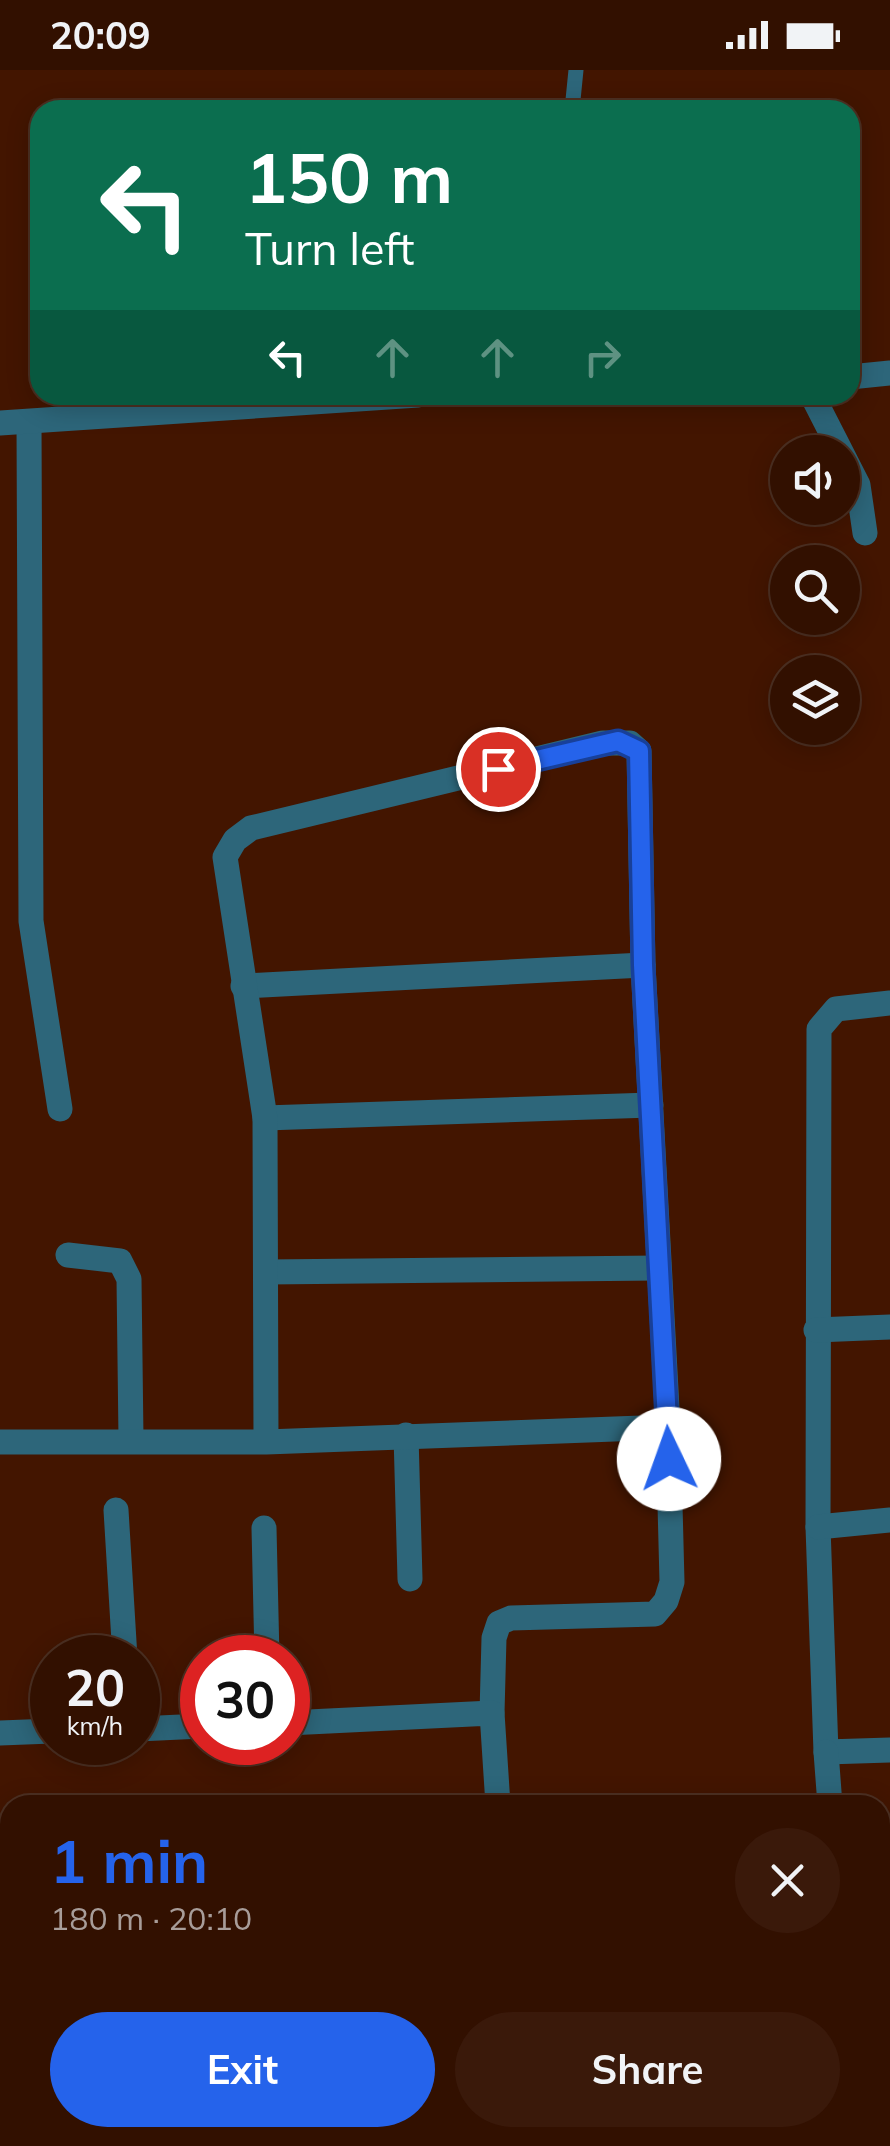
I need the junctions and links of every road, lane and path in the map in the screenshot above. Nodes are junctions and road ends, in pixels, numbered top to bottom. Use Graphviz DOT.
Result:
graph roads {
  1 [pos="576,70"];
  2 [pos="573,100"];
  3 [pos="890,373"];
  4 [pos="860,376"];
  5 [pos="274,405"];
  6 [pos="817,405"];
  7 [pos="29,422"];
  8 [pos="0,423"];
  9 [pos="865,532"];
  10 [pos="643,965"];
  11 [pos="243,986"];
  12 [pos="890,1003"];
  13 [pos="651,1105"];
  14 [pos="60,1109"];
  15 [pos="265,1118"];
  16 [pos="68,1255"];
  17 [pos="658,1268"];
  18 [pos="267,1272"];
  19 [pos="890,1328"];
  20 [pos="816,1330"];
  21 [pos="668,1428"];
  22 [pos="406,1435"];
  23 [pos="132,1439"];
  24 [pos="0,1442"];
  25 [pos="266,1442"];
  26 [pos="116,1510"];
  27 [pos="890,1520"];
  28 [pos="818,1527"];
  29 [pos="264,1528"];
  30 [pos="410,1579"];
  31 [pos="123,1635"];
  32 [pos="266,1635"];
  33 [pos="492,1713"];
  34 [pos="310,1721"];
  35 [pos="30,1731"];
  36 [pos="0,1732"];
  37 [pos="890,1750"];
  38 [pos="826,1752"];
  39 [pos="497,1795"];
  40 [pos="829,1795"];
  1 -- 2 [label="lane"];
  3 -- 4 [label="street"];
  5 -- 7 [label="street"];
  6 -- 9 [label="street"];
  7 -- 8 [label="street"];
  7 -- 14 [label="street"];
  10 -- 11 [label="street"];
  10 -- 11 [label="street"];
  10 -- 13 [label="street"];
  11 -- 15 [label="street"];
  12 -- 20 [label="street"];
  13 -- 15 [label="street"];
  13 -- 17 [label="street"];
  15 -- 18 [label="street"];
  16 -- 23 [label="street"];
  17 -- 18 [label="street"];
  17 -- 21 [label="street"];
  18 -- 25 [label="street"];
  19 -- 20 [label="street"];
  20 -- 28 [label="street"];
  21 -- 22 [label="street"];
  21 -- 33 [label="street"];
  22 -- 25 [label="street"];
  22 -- 30 [label="street"];
  23 -- 24 [label="street"];
  23 -- 25 [label="street"];
  26 -- 31 [label="street"];
  27 -- 28 [label="street"];
  28 -- 38 [label="street"];
  29 -- 32 [label="street"];
  33 -- 34 [label="street"];
  33 -- 39 [label="street"];
  35 -- 36 [label="street"];
  37 -- 38 [label="street"];
  38 -- 40 [label="street"];
}
